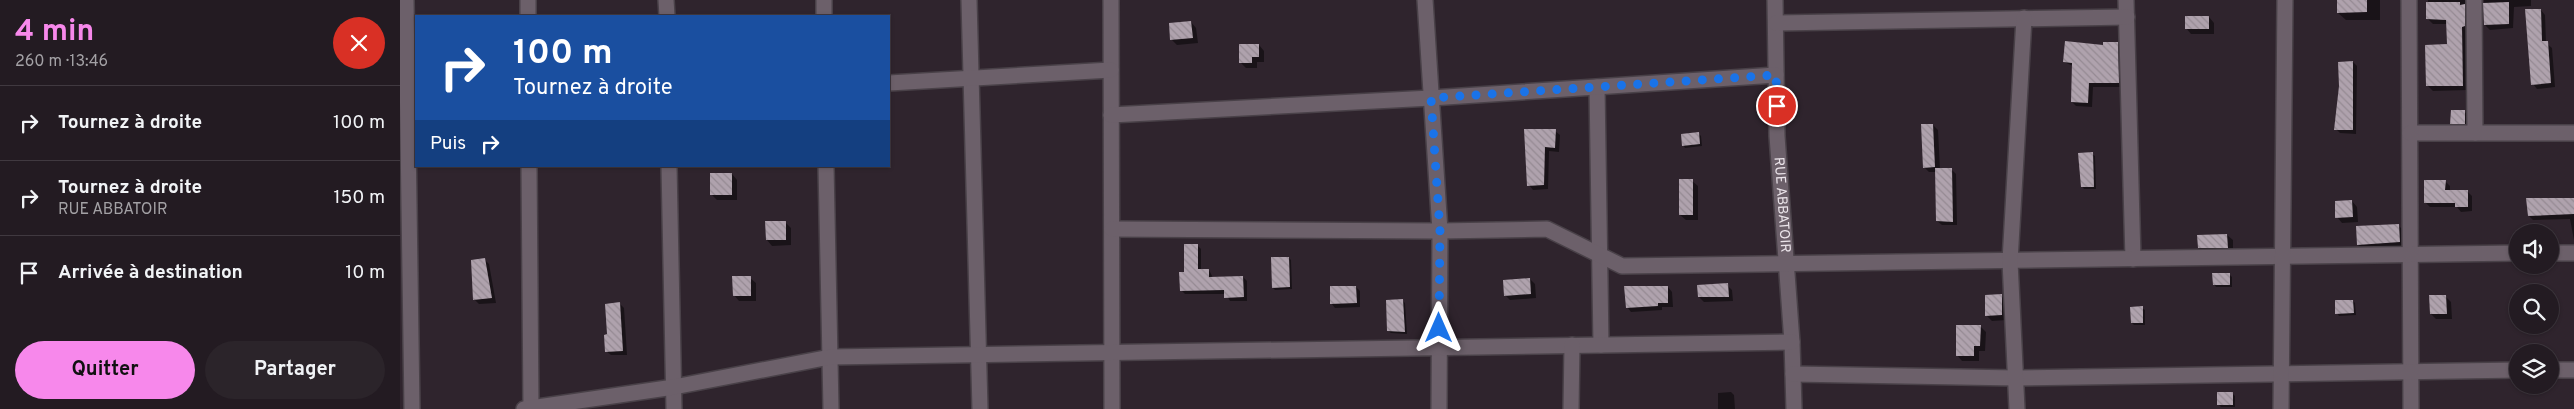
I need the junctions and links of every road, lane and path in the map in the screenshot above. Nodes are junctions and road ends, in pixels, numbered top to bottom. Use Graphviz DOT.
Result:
graph roads {
  1 [pos="406,0"];
  2 [pos="528,0"];
  3 [pos="666,0"];
  4 [pos="824,0"];
  5 [pos="969,0"];
  6 [pos="1110,0"];
  7 [pos="1425,0"];
  8 [pos="1776,0"];
  9 [pos="2126,0"];
  10 [pos="2285,0"];
  11 [pos="2409,0"];
  12 [pos="2474,0"];
  13 [pos="528,15"];
  14 [pos="667,15"];
  15 [pos="824,15"];
  16 [pos="2127,16"];
  17 [pos="2024,18"];
  18 [pos="1776,23"];
  19 [pos="1111,70"];
  20 [pos="1776,75"];
  21 [pos="971,78"];
  22 [pos="890,84"];
  23 [pos="1597,87"];
  24 [pos="1431,98"];
  25 [pos="408,114"];
  26 [pos="1111,115"];
  27 [pos="2574,132"];
  28 [pos="2410,133"];
  29 [pos="2475,133"];
  30 [pos="529,167"];
  31 [pos="670,167"];
  32 [pos="826,167"];
  33 [pos="1112,230"];
  34 [pos="1440,231"];
  35 [pos="2509,253"];
  36 [pos="2559,253"];
  37 [pos="2574,253"];
  38 [pos="1600,255"];
  39 [pos="2410,255"];
  40 [pos="2281,256"];
  41 [pos="2133,259"];
  42 [pos="2010,261"];
  43 [pos="1787,265"];
  44 [pos="1792,342"];
  45 [pos="1572,345"];
  46 [pos="1601,345"];
  47 [pos="1439,347"];
  48 [pos="1112,352"];
  49 [pos="978,354"];
  50 [pos="830,357"];
  51 [pos="2509,370"];
  52 [pos="2559,370"];
  53 [pos="2574,370"];
  54 [pos="2411,372"];
  55 [pos="1793,374"];
  56 [pos="2280,374"];
  57 [pos="2016,378"];
  58 [pos="674,387"];
  59 [pos="412,409"];
  60 [pos="524,409"];
  61 [pos="532,409"];
  62 [pos="674,409"];
  63 [pos="830,409"];
  64 [pos="980,409"];
  65 [pos="1112,409"];
  66 [pos="1438,409"];
  67 [pos="1571,409"];
  68 [pos="1794,409"];
  69 [pos="2017,409"];
  70 [pos="2281,409"];
  71 [pos="2411,409"];
  1 -- 25 [label="street"];
  2 -- 13 [label="street"];
  3 -- 14 [label="street"];
  4 -- 15 [label="street"];
  5 -- 21 [label="street"];
  6 -- 19 [label="street"];
  7 -- 24 [label="street"];
  8 -- 18 [label="street, RUE ABBATOIR"];
  9 -- 16 [label="street"];
  10 -- 40 [label="street"];
  11 -- 28 [label="street"];
  12 -- 29 [label="street"];
  16 -- 17 [label="street"];
  16 -- 41 [label="street"];
  17 -- 18 [label="street"];
  17 -- 42 [label="street"];
  18 -- 20 [label="street, RUE ABBATOIR"];
  19 -- 21 [label="street"];
  19 -- 26 [label="street"];
  20 -- 23 [label="street"];
  20 -- 43 [label="street, RUE ABBATOIR"];
  21 -- 22 [label="street"];
  21 -- 49 [label="street"];
  23 -- 24 [label="street"];
  23 -- 38 [label="street"];
  24 -- 26 [label="street"];
  24 -- 34 [label="street"];
  25 -- 59 [label="street"];
  26 -- 33 [label="street"];
  27 -- 29 [label="street"];
  28 -- 29 [label="street"];
  28 -- 39 [label="street"];
  30 -- 61 [label="street"];
  31 -- 58 [label="street"];
  32 -- 50 [label="street"];
  33 -- 34 [label="street"];
  33 -- 48 [label="street"];
  34 -- 38 [label="street"];
  34 -- 47 [label="street"];
  35 -- 39 [label="street"];
  36 -- 37 [label="street"];
  38 -- 43 [label="street"];
  38 -- 46 [label="street"];
  39 -- 40 [label="street"];
  39 -- 54 [label="street"];
  40 -- 41 [label="street"];
  40 -- 56 [label="street"];
  41 -- 42 [label="street"];
  42 -- 43 [label="street"];
  42 -- 57 [label="street"];
  43 -- 44 [label="street, RUE ABBATOIR"];
  44 -- 46 [label="street"];
  44 -- 55 [label="street, RUE ABBATOIR"];
  45 -- 46 [label="street"];
  45 -- 47 [label="street"];
  45 -- 67 [label="street"];
  47 -- 48 [label="street"];
  47 -- 66 [label="street"];
  48 -- 49 [label="street"];
  48 -- 65 [label="street"];
  49 -- 50 [label="street"];
  49 -- 64 [label="street"];
  50 -- 58 [label="street"];
  50 -- 63 [label="street"];
  51 -- 54 [label="street"];
  52 -- 53 [label="street"];
  54 -- 56 [label="street"];
  54 -- 71 [label="street"];
  55 -- 57 [label="street"];
  55 -- 68 [label="street, RUE ABBATOIR"];
  56 -- 57 [label="street"];
  56 -- 70 [label="street"];
  57 -- 69 [label="street"];
  58 -- 61 [label="street"];
  58 -- 62 [label="street"];
  60 -- 61 [label="street"];
}
